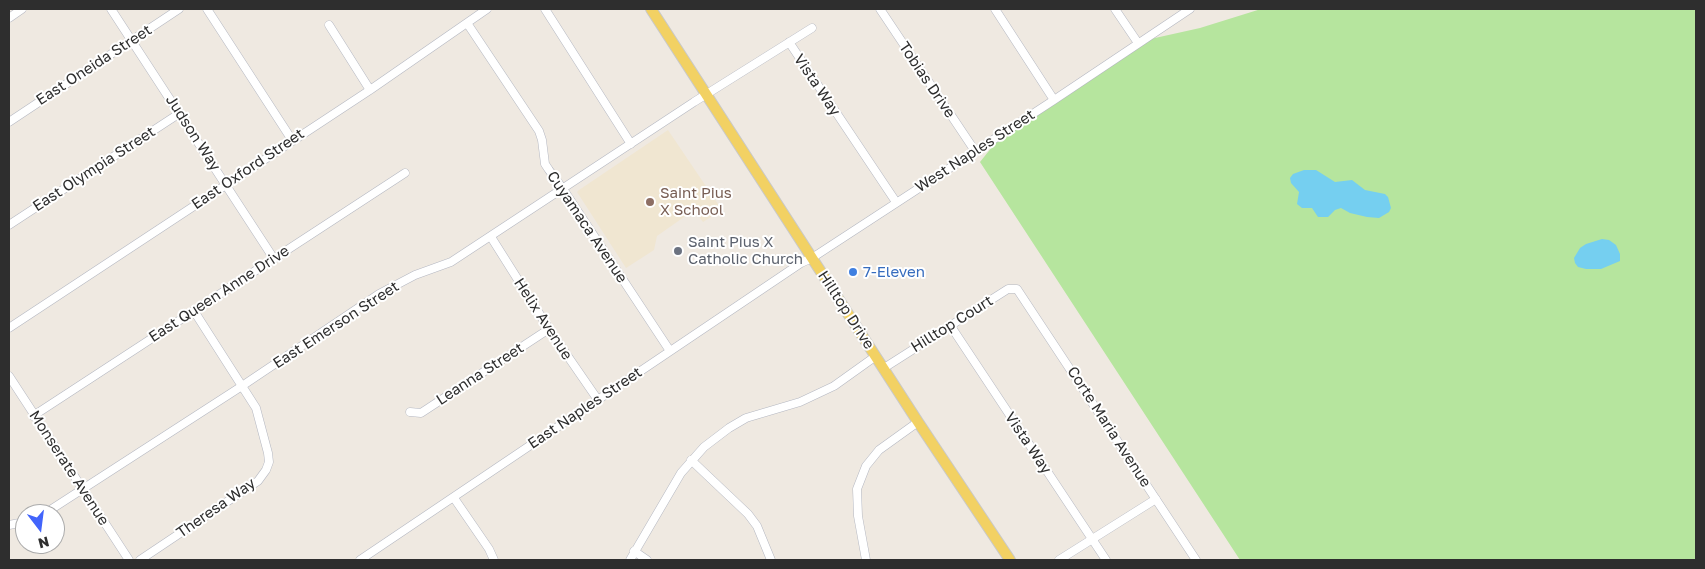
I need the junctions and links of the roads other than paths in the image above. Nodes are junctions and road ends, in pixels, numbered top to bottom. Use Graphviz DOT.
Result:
graph roads {
  1 [pos="22,9"];
  2 [pos="110,9"];
  3 [pos="179,9"];
  4 [pos="207,9"];
  5 [pos="487,9"];
  6 [pos="545,9"];
  7 [pos="651,9"];
  8 [pos="880,9"];
  9 [pos="995,9"];
  10 [pos="1115,9"];
  11 [pos="1190,9"];
  12 [pos="9,18"];
  13 [pos="467,22"];
  14 [pos="330,25"];
  15 [pos="812,28"];
  16 [pos="132,40"];
  17 [pos="789,42"];
  18 [pos="1138,43"];
  19 [pos="370,90"];
  20 [pos="707,94"];
  21 [pos="1054,100"];
  22 [pos="180,113"];
  23 [pos="9,122"];
  24 [pos="292,140"];
  25 [pos="631,144"];
  26 [pos="975,150"];
  27 [pos="405,173"];
  28 [pos="226,184"];
  29 [pos="563,189"];
  30 [pos="896,202"];
  31 [pos="9,225"];
  32 [pos="491,237"];
  33 [pos="812,258"];
  34 [pos="274,259"];
  35 [pos="1021,293"];
  36 [pos="194,311"];
  37 [pos="950,326"];
  38 [pos="9,328"];
  39 [pos="548,329"];
  40 [pos="670,351"];
  41 [pos="876,356"];
  42 [pos="884,368"];
  43 [pos="9,376"];
  44 [pos="242,386"];
  45 [pos="598,400"];
  46 [pos="410,412"];
  47 [pos="34,416"];
  48 [pos="918,422"];
  49 [pos="691,460"];
  50 [pos="83,490"];
  51 [pos="454,498"];
  52 [pos="1156,499"];
  53 [pos="60,504"];
  54 [pos="1092,539"];
  55 [pos="634,552"];
  56 [pos="129,560"];
  57 [pos="140,560"];
  58 [pos="360,560"];
  59 [pos="494,560"];
  60 [pos="630,560"];
  61 [pos="647,560"];
  62 [pos="771,560"];
  63 [pos="866,560"];
  64 [pos="1010,560"];
  65 [pos="1059,560"];
  66 [pos="1106,560"];
  67 [pos="1196,560"];
  1 -- 12 [label="street"];
  2 -- 16 [label="street, Judson Way"];
  3 -- 16 [label="street, East Oneida Street"];
  4 -- 24 [label="street"];
  5 -- 13 [label="street, East Oxford Street"];
  6 -- 25 [label="street"];
  7 -- 20 [label="main road, Hilltop Drive"];
  8 -- 26 [label="street, Tobias Drive"];
  9 -- 21 [label="street"];
  10 -- 18 [label="street"];
  11 -- 18 [label="street, West Naples Street"];
  13 -- 19 [label="street, East Oxford Street"];
  13 -- 29 [label="street, Cuyamaca Avenue"];
  14 -- 19 [label="street"];
  15 -- 17 [label="street, East Emerson Street"];
  16 -- 22 [label="street, Judson Way"];
  16 -- 23 [label="street, East Oneida Street"];
  17 -- 20 [label="street, East Emerson Street"];
  17 -- 30 [label="street, Vista Way"];
  18 -- 21 [label="street, West Naples Street"];
  19 -- 24 [label="street, East Oxford Street"];
  20 -- 25 [label="street, East Emerson Street"];
  20 -- 33 [label="main road, Hilltop Drive"];
  21 -- 26 [label="street, West Naples Street"];
  22 -- 28 [label="street, Judson Way"];
  22 -- 31 [label="street, East Olympia Street"];
  24 -- 28 [label="street, East Oxford Street"];
  25 -- 29 [label="street, East Emerson Street"];
  26 -- 30 [label="street, West Naples Street"];
  27 -- 34 [label="street, East Queen Anne Drive"];
  28 -- 34 [label="street, Judson Way"];
  28 -- 38 [label="street, East Oxford Street"];
  29 -- 32 [label="street, East Emerson Street"];
  29 -- 40 [label="street, Cuyamaca Avenue"];
  30 -- 33 [label="street, West Naples Street"];
  32 -- 39 [label="street, Helix Avenue"];
  32 -- 44 [label="street, East Emerson Street"];
  33 -- 40 [label="street, East Naples Street"];
  33 -- 41 [label="main road, Hilltop Drive"];
  34 -- 36 [label="street, East Queen Anne Drive"];
  35 -- 37 [label="street, Hilltop Court"];
  35 -- 52 [label="street, Corte Maria Avenue"];
  36 -- 44 [label="street, Theresa Way"];
  36 -- 47 [label="street, East Queen Anne Drive"];
  37 -- 42 [label="street, Hilltop Court"];
  37 -- 54 [label="street, Vista Way"];
  39 -- 45 [label="street, Helix Avenue"];
  39 -- 46 [label="street, Leanna Street"];
  40 -- 45 [label="street, East Naples Street"];
  41 -- 42 [label="main road, Hilltop Drive"];
  41 -- 49 [label="street"];
  42 -- 48 [label="main road, Hilltop Drive"];
  43 -- 47 [label="street, Monserate Avenue"];
  44 -- 50 [label="street, East Emerson Street"];
  44 -- 57 [label="street, Theresa Way"];
  45 -- 51 [label="street, East Naples Street"];
  47 -- 50 [label="street, Monserate Avenue"];
  48 -- 63 [label="street"];
  48 -- 64 [label="main road, Hilltop Drive"];
  49 -- 55 [label="street"];
  49 -- 62 [label="street"];
  50 -- 53 [label="street, East Emerson Street"];
  50 -- 56 [label="street, Monserate Avenue"];
  51 -- 58 [label="street, East Naples Street"];
  51 -- 59 [label="street"];
  52 -- 54 [label="street"];
  52 -- 67 [label="street, Corte Maria Avenue"];
  54 -- 65 [label="street"];
  54 -- 66 [label="street, Vista Way"];
  55 -- 60 [label="street"];
  55 -- 61 [label="street"];
}
